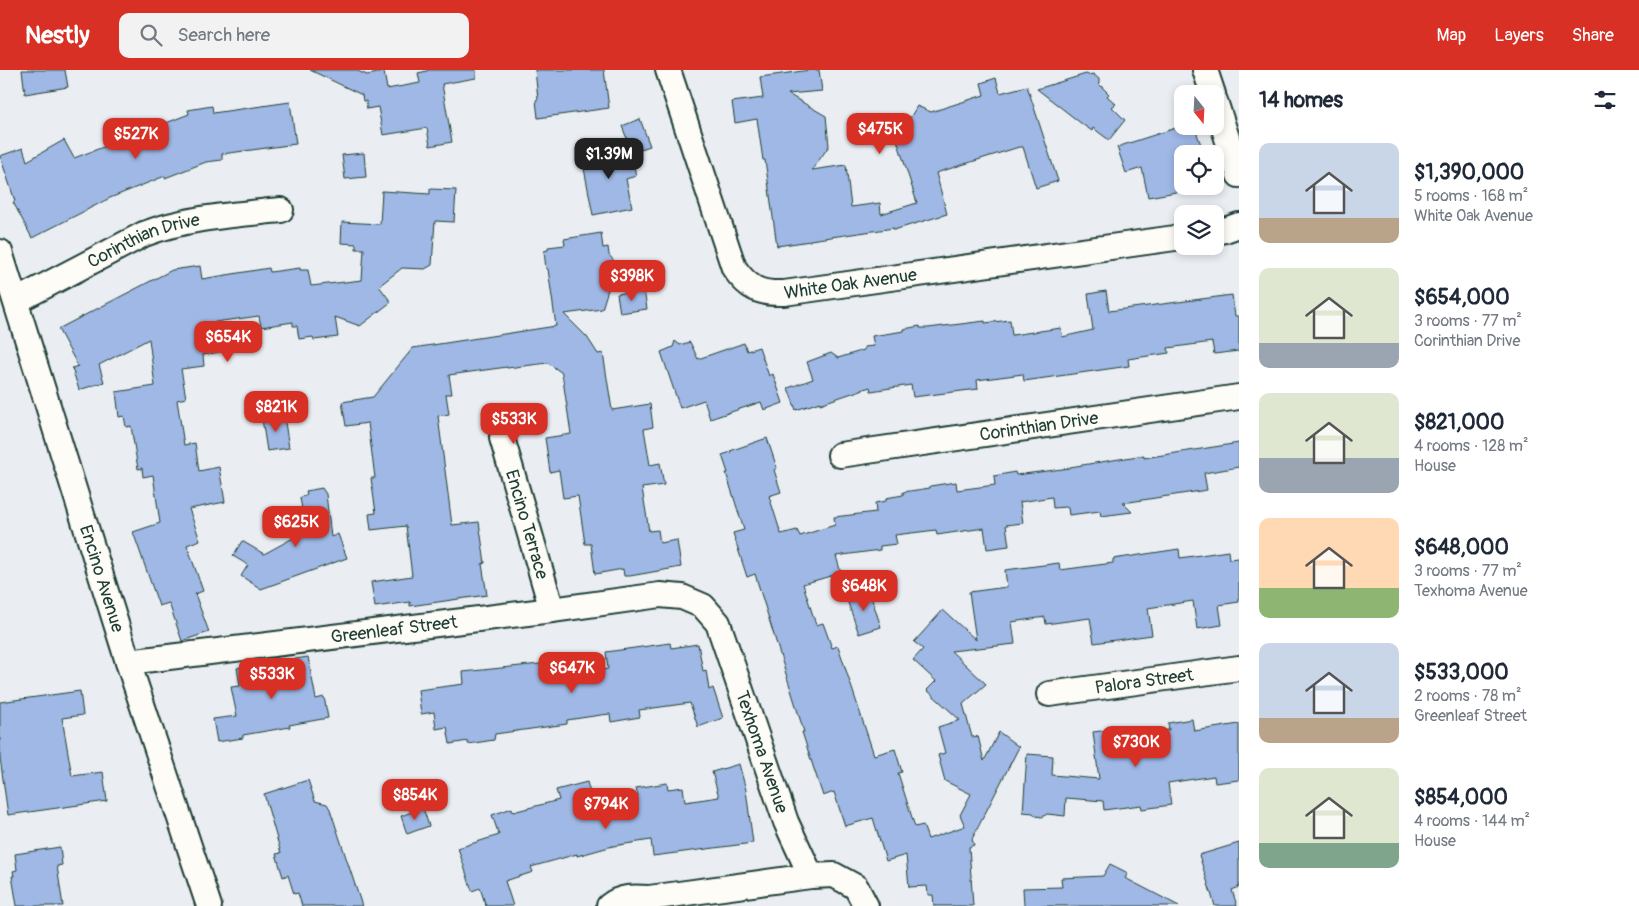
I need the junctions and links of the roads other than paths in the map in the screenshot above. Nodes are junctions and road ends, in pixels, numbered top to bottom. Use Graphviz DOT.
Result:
graph roads {
  1 [pos="668,70"];
  2 [pos="1205,70"];
  3 [pos="1210,85"];
  4 [pos="1224,126"];
  5 [pos="1238,166"];
  6 [pos="281,210"];
  7 [pos="1239,225"];
  8 [pos="1224,230"];
  9 [pos="1174,238"];
  10 [pos="0,252"];
  11 [pos="16,301"];
  12 [pos="1239,397"];
  13 [pos="502,438"];
  14 [pos="840,455"];
  15 [pos="660,595"];
  16 [pos="552,610"];
  17 [pos="128,662"];
  18 [pos="1239,668"];
  19 [pos="1049,694"];
  20 [pos="811,876"];
  21 [pos="611,904"];
  22 [pos="209,906"];
  23 [pos="866,906"];
  1 -- 9 [label="street, White Oak Avenue"];
  2 -- 3 [label="street"];
  4 -- 5 [label="street"];
  6 -- 11 [label="street, Corinthian Drive"];
  7 -- 8 [label="street"];
  10 -- 11 [label="street, Encino Avenue"];
  11 -- 17 [label="street, Encino Avenue"];
  12 -- 14 [label="street, Corinthian Drive"];
  13 -- 16 [label="street, Encino Terrace"];
  15 -- 16 [label="street, Greenleaf Street"];
  15 -- 20 [label="street, Texhoma Avenue"];
  16 -- 17 [label="street, Greenleaf Street"];
  17 -- 22 [label="street, Encino Avenue"];
  18 -- 19 [label="street, Palora Street"];
  20 -- 21 [label="street"];
  20 -- 23 [label="street"];
}
